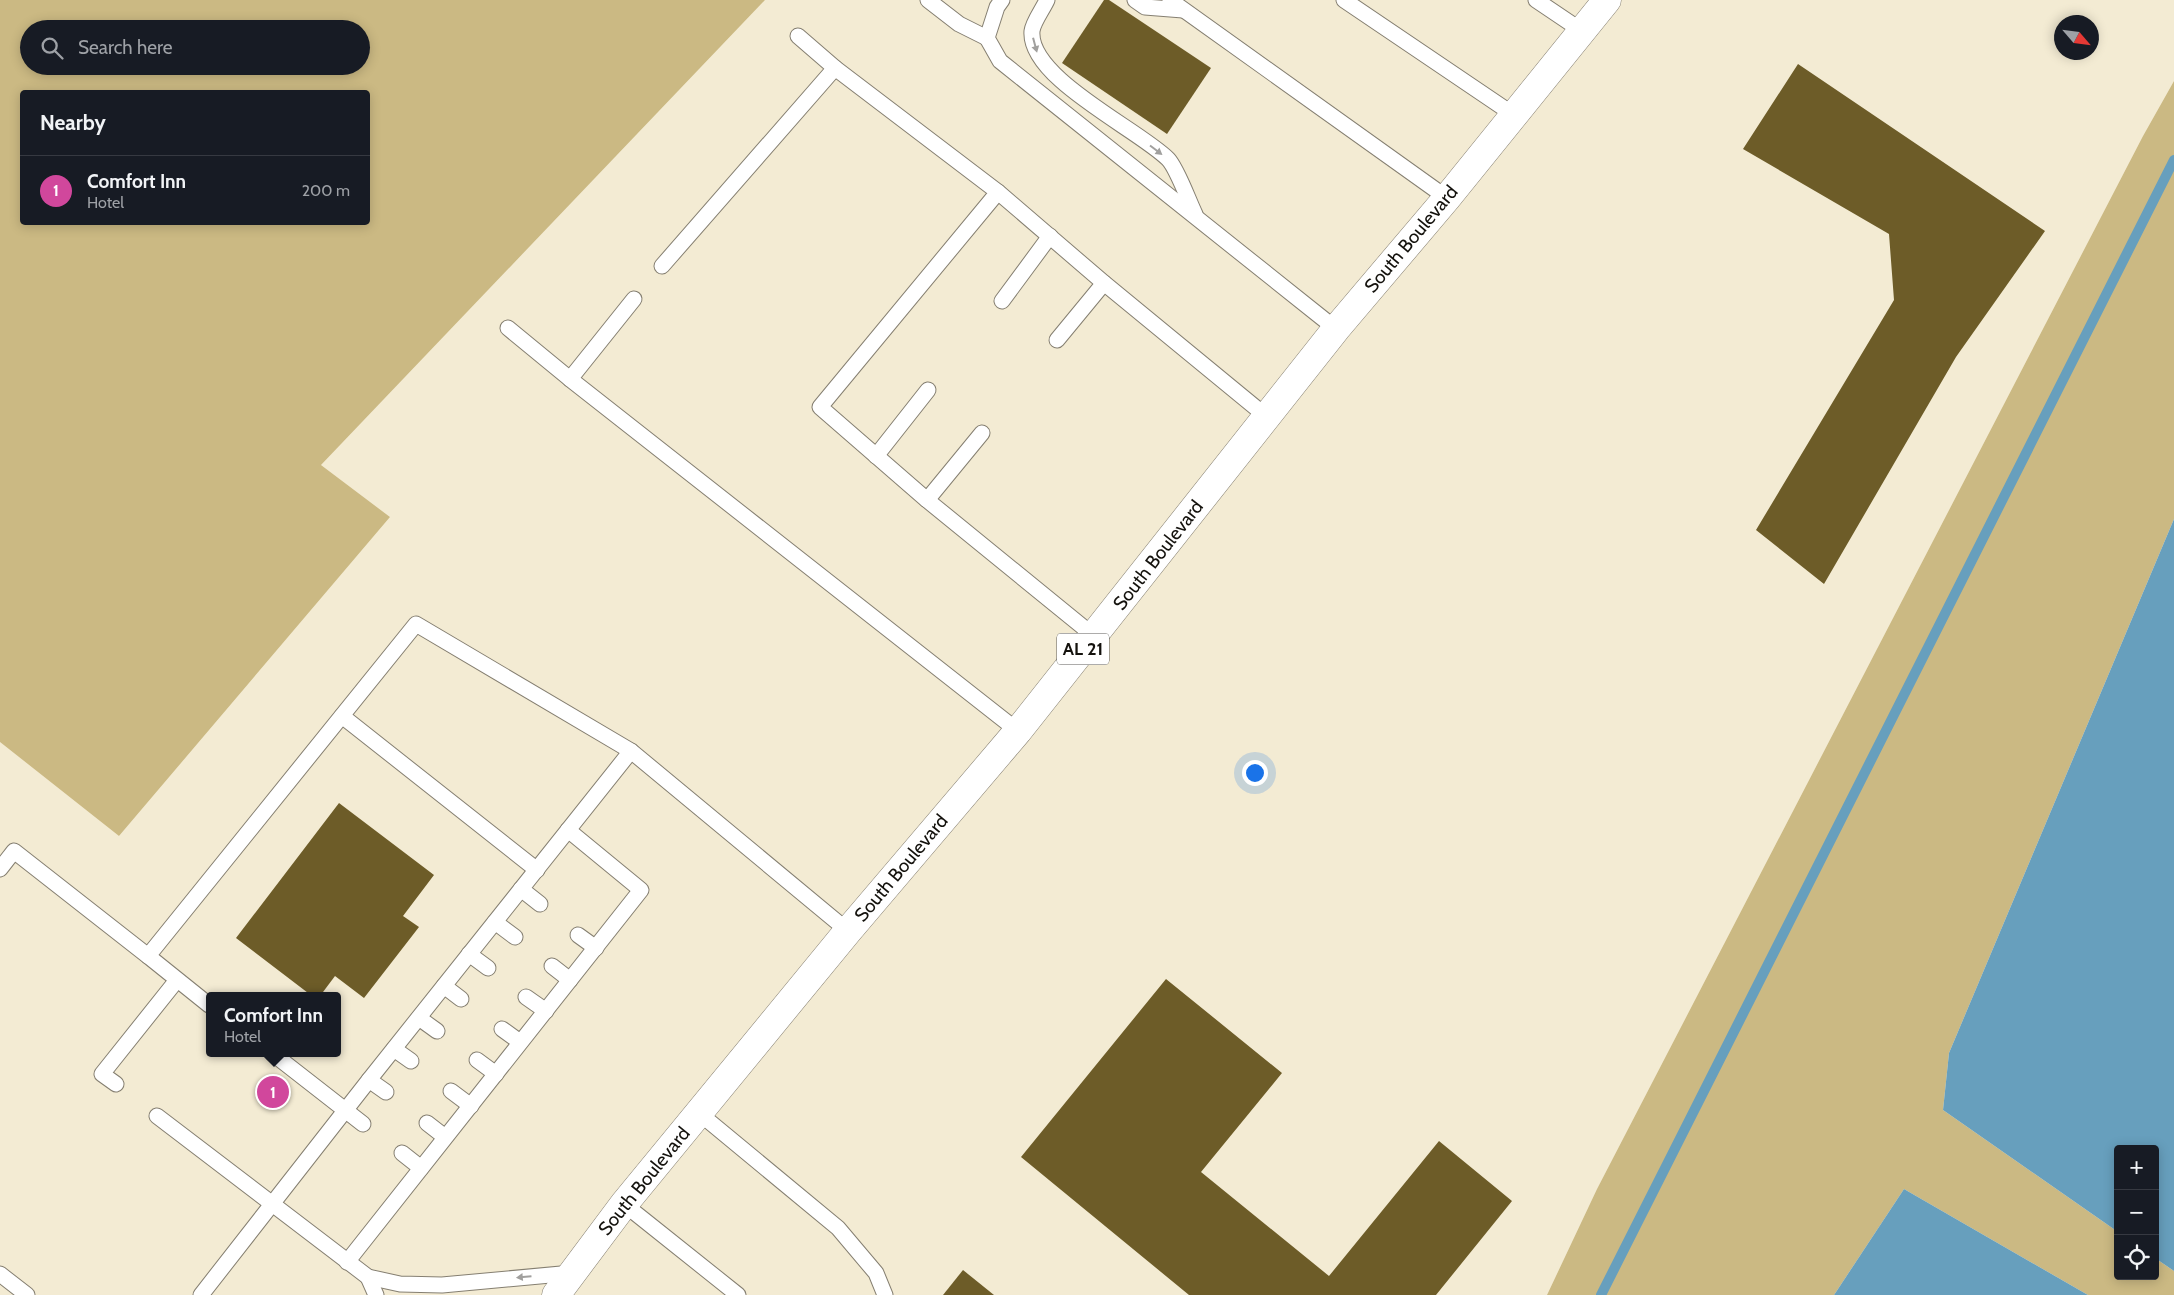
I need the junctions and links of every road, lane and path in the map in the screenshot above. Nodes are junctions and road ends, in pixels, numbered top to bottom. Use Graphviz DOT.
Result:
graph roads {
  1 [pos="928,0"];
  2 [pos="1002,0"];
  3 [pos="1047,0"];
  4 [pos="1135,0"];
  5 [pos="1170,0"];
  6 [pos="1344,0"];
  7 [pos="1536,0"];
  8 [pos="1607,0"];
  9 [pos="1184,10"];
  10 [pos="1582,31"];
  11 [pos="798,36"];
  12 [pos="987,38"];
  13 [pos="835,68"];
  14 [pos="1514,115"];
  15 [pos="998,192"];
  16 [pos="1447,198"];
  17 [pos="1196,217"];
  18 [pos="1050,236"];
  19 [pos="662,266"];
  20 [pos="1104,283"];
  21 [pos="634,299"];
  22 [pos="1002,301"];
  23 [pos="508,328"];
  24 [pos="1336,329"];
  25 [pos="1058,340"];
  26 [pos="570,379"];
  27 [pos="928,390"];
  28 [pos="1267,417"];
  29 [pos="982,433"];
  30 [pos="876,456"];
  31 [pos="927,500"];
  32 [pos="1094,636"];
  33 [pos="342,716"];
  34 [pos="1018,731"];
  35 [pos="631,751"];
  36 [pos="568,830"];
  37 [pos="0,869"];
  38 [pos="536,870"];
  39 [pos="521,889"];
  40 [pos="540,904"];
  41 [pos="495,922"];
  42 [pos="848,931"];
  43 [pos="578,935"];
  44 [pos="515,937"];
  45 [pos="596,948"];
  46 [pos="469,954"];
  47 [pos="148,956"];
  48 [pos="552,966"];
  49 [pos="488,968"];
  50 [pos="177,980"];
  51 [pos="570,980"];
  52 [pos="444,986"];
  53 [pos="526,997"];
  54 [pos="461,998"];
  55 [pos="206,1002"];
  56 [pos="546,1011"];
  57 [pos="420,1018"];
  58 [pos="502,1029"];
  59 [pos="437,1030"];
  60 [pos="520,1042"];
  61 [pos="394,1049"];
  62 [pos="277,1057"];
  63 [pos="477,1060"];
  64 [pos="411,1061"];
  65 [pos="496,1074"];
  66 [pos="370,1080"];
  67 [pos="116,1084"];
  68 [pos="451,1091"];
  69 [pos="386,1092"];
  70 [pos="470,1106"];
  71 [pos="345,1110"];
  72 [pos="700,1113"];
  73 [pos="157,1116"];
  74 [pos="426,1123"];
  75 [pos="363,1124"];
  76 [pos="445,1137"];
  77 [pos="402,1153"];
  78 [pos="421,1168"];
  79 [pos="272,1204"];
  80 [pos="624,1204"];
  81 [pos="347,1262"];
  82 [pos="572,1273"];
  83 [pos="0,1274"];
  84 [pos="368,1277"];
  85 [pos="27,1295"];
  86 [pos="201,1295"];
  87 [pos="376,1295"];
  88 [pos="556,1295"];
  89 [pos="738,1295"];
  90 [pos="884,1295"];
  1 -- 12 [label="lane"];
  2 -- 12 [label="lane"];
  3 -- 17 [label="lane, one-way"];
  4 -- 9 [label="lane"];
  5 -- 9 [label="lane"];
  6 -- 14 [label="lane"];
  7 -- 10 [label="lane"];
  8 -- 10 [label="main road, South Boulevard / AL 21"];
  9 -- 16 [label="lane"];
  10 -- 14 [label="main road, South Boulevard / AL 21"];
  11 -- 13 [label="lane"];
  12 -- 17 [label="lane"];
  13 -- 15 [label="lane"];
  13 -- 19 [label="lane"];
  14 -- 16 [label="main road, South Boulevard / AL 21"];
  15 -- 18 [label="lane"];
  15 -- 30 [label="lane"];
  16 -- 24 [label="main road, South Boulevard / AL 21"];
  17 -- 24 [label="lane"];
  18 -- 20 [label="lane"];
  18 -- 22 [label="lane"];
  20 -- 25 [label="lane"];
  20 -- 28 [label="lane"];
  21 -- 26 [label="lane"];
  23 -- 26 [label="lane"];
  24 -- 28 [label="main road, South Boulevard / AL 21"];
  26 -- 34 [label="lane"];
  27 -- 30 [label="lane"];
  28 -- 32 [label="main road, South Boulevard / AL 21"];
  29 -- 31 [label="lane"];
  30 -- 31 [label="lane"];
  31 -- 32 [label="lane"];
  32 -- 34 [label="main road, South Boulevard / AL 21"];
  33 -- 35 [label="lane"];
  33 -- 38 [label="lane"];
  33 -- 47 [label="lane"];
  34 -- 42 [label="main road, South Boulevard / AL 21"];
  35 -- 36 [label="lane"];
  35 -- 42 [label="lane"];
  36 -- 38 [label="lane"];
  36 -- 45 [label="lane"];
  37 -- 47 [label="lane"];
  38 -- 39 [label="lane"];
  39 -- 40 [label="lane"];
  39 -- 41 [label="lane"];
  41 -- 44 [label="lane"];
  41 -- 46 [label="lane"];
  42 -- 72 [label="main road, South Boulevard / AL 21"];
  43 -- 45 [label="lane"];
  45 -- 51 [label="lane"];
  46 -- 49 [label="lane"];
  46 -- 52 [label="lane"];
  47 -- 50 [label="lane"];
  48 -- 51 [label="lane"];
  50 -- 55 [label="lane"];
  50 -- 67 [label="lane"];
  51 -- 56 [label="lane"];
  52 -- 54 [label="lane"];
  52 -- 57 [label="lane"];
  53 -- 56 [label="lane"];
  56 -- 60 [label="lane"];
  57 -- 59 [label="lane"];
  57 -- 61 [label="lane"];
  58 -- 60 [label="lane"];
  60 -- 65 [label="lane"];
  61 -- 64 [label="lane"];
  61 -- 66 [label="lane"];
  62 -- 71 [label="lane"];
  63 -- 65 [label="lane"];
  65 -- 70 [label="lane"];
  66 -- 69 [label="lane"];
  66 -- 71 [label="lane"];
  68 -- 70 [label="lane"];
  70 -- 76 [label="lane"];
  71 -- 75 [label="lane"];
  71 -- 79 [label="lane"];
  72 -- 80 [label="main road, South Boulevard / AL 21"];
  72 -- 90 [label="lane"];
  73 -- 79 [label="lane"];
  74 -- 76 [label="lane"];
  76 -- 78 [label="lane"];
  77 -- 78 [label="lane"];
  78 -- 81 [label="lane"];
  79 -- 81 [label="lane"];
  79 -- 86 [label="lane"];
  80 -- 82 [label="main road, South Boulevard / AL 21"];
  80 -- 89 [label="lane"];
  81 -- 84 [label="lane"];
  82 -- 84 [label="lane, one-way"];
  82 -- 88 [label="main road, South Boulevard / AL 21"];
  83 -- 85 [label="lane"];
  84 -- 87 [label="lane"];
}
